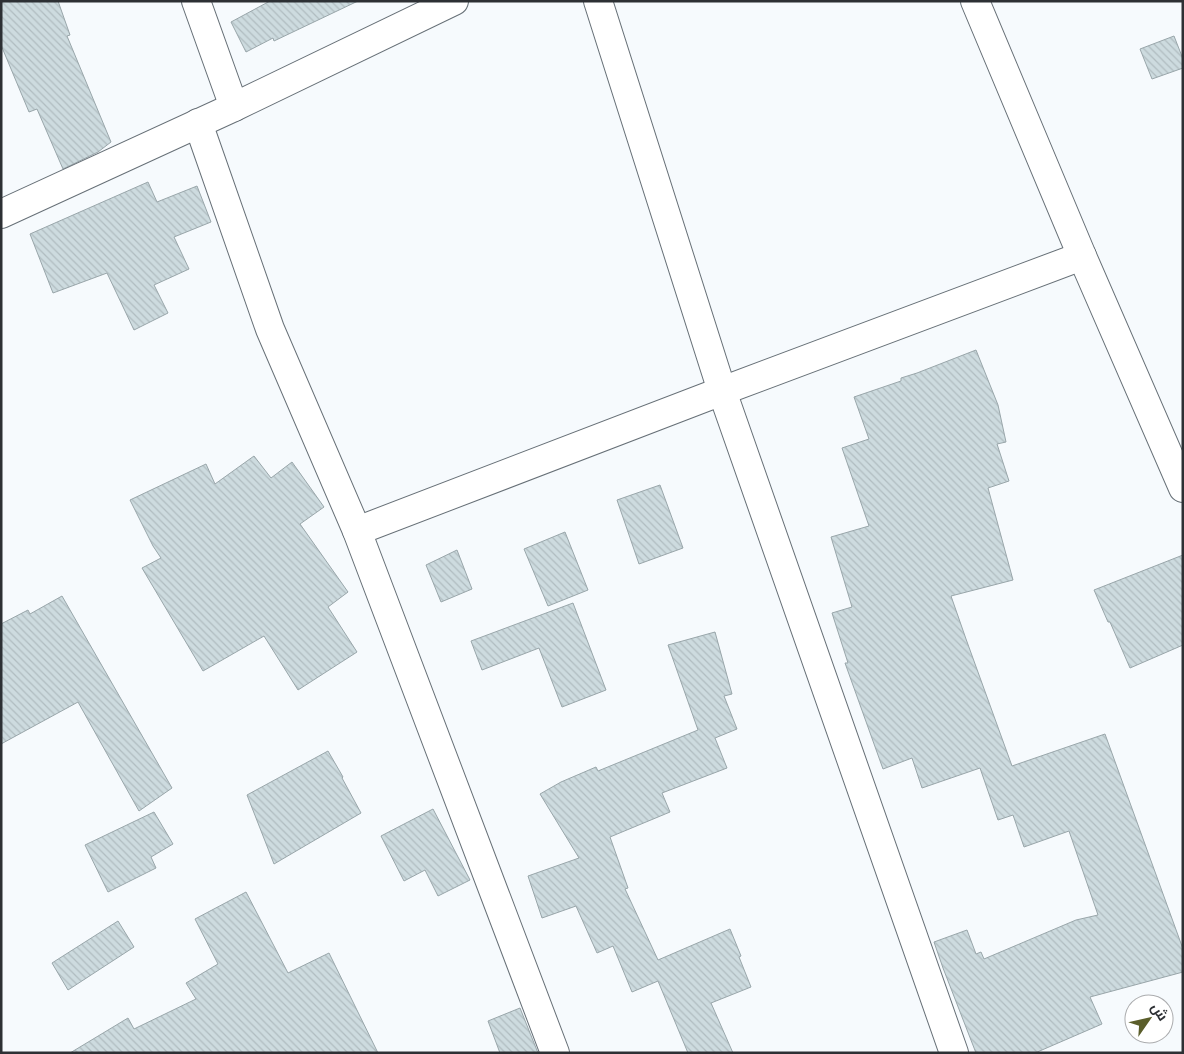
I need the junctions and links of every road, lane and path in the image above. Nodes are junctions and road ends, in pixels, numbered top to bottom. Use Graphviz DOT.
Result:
graph roads {
  1 [pos="196,1"];
  2 [pos="454,1"];
  3 [pos="598,1"];
  4 [pos="975,1"];
  5 [pos="234,107"];
  6 [pos="198,123"];
  7 [pos="1,214"];
  8 [pos="1082,256"];
  9 [pos="722,391"];
  10 [pos="1183,488"];
  11 [pos="357,531"];
  12 [pos="555,1053"];
  13 [pos="954,1053"];
  1 -- 5 [label="street"];
  2 -- 5 [label="street"];
  3 -- 9 [label="street"];
  4 -- 8 [label="street"];
  5 -- 6 [label="street"];
  6 -- 7 [label="street"];
  6 -- 11 [label="street"];
  8 -- 9 [label="street"];
  8 -- 10 [label="street"];
  9 -- 11 [label="street"];
  9 -- 13 [label="street"];
  11 -- 12 [label="street"];
}
